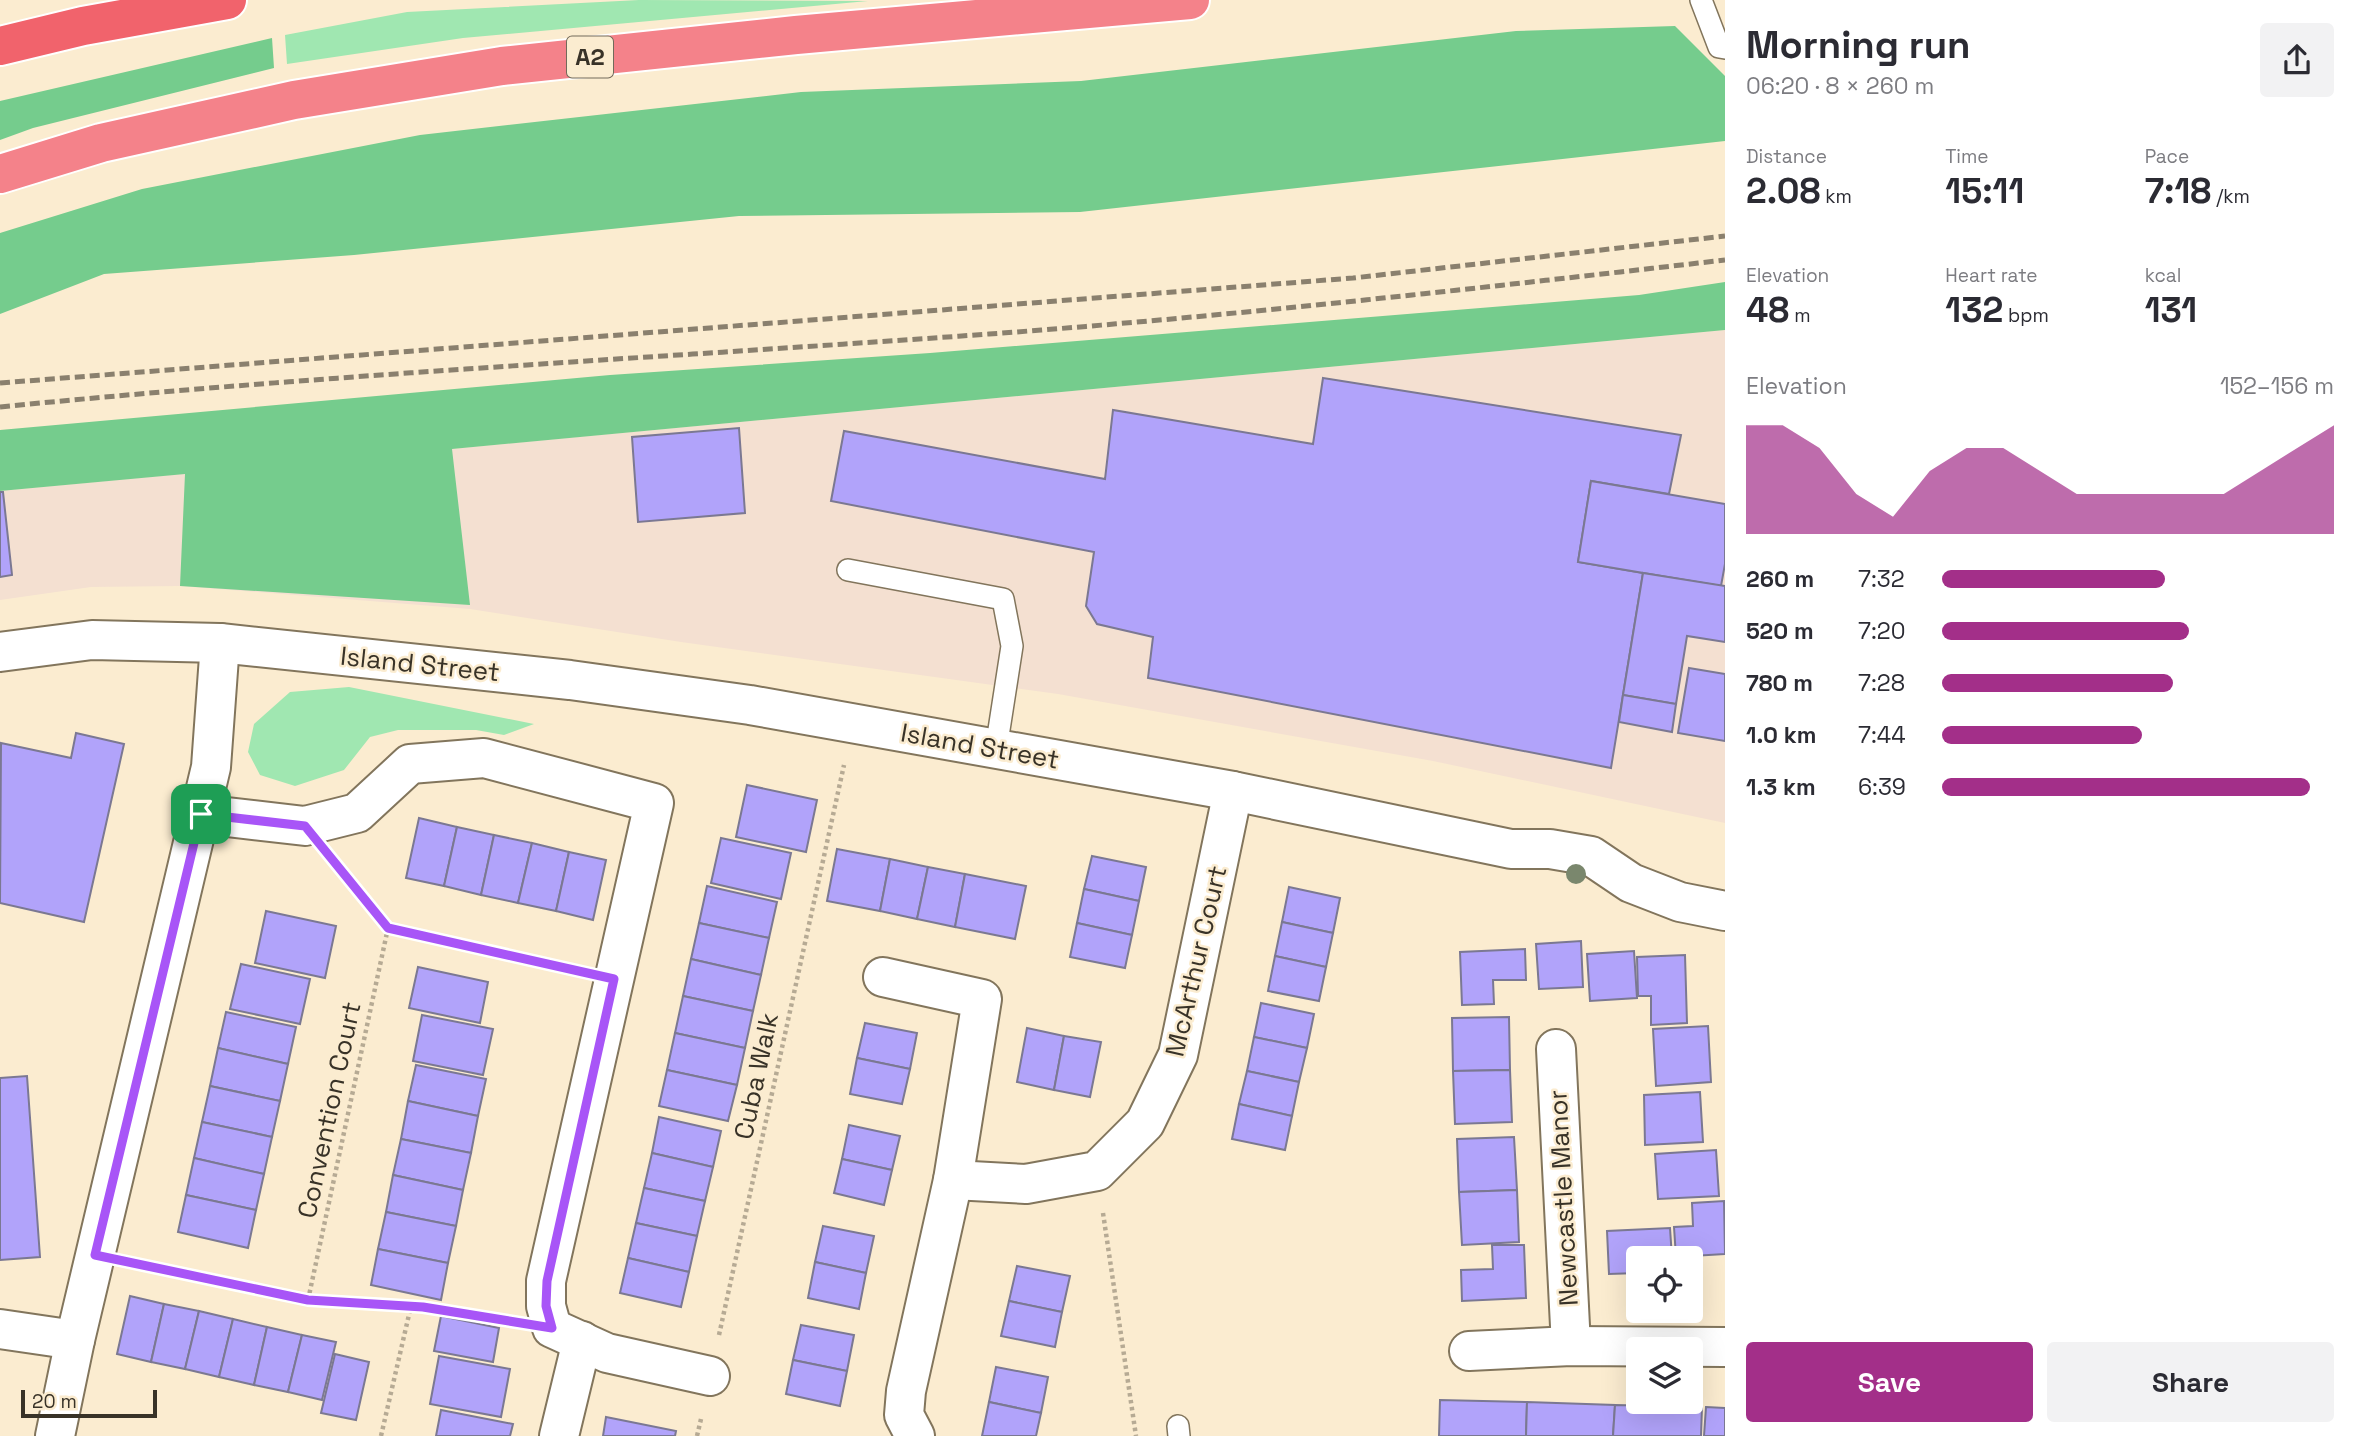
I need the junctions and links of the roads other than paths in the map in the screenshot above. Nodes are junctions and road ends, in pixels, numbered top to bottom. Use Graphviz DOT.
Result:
graph roads {
  1 [pos="227,0"];
  2 [pos="1190,0"];
  3 [pos="1701,0"];
  4 [pos="0,46"];
  5 [pos="1725,48"];
  6 [pos="0,174"];
  7 [pos="848,570"];
  8 [pos="220,643"];
  9 [pos="0,652"];
  10 [pos="996,749"];
  11 [pos="1233,791"];
  12 [pos="201,814"];
  13 [pos="1725,911"];
  14 [pos="883,977"];
  15 [pos="1556,1049"];
  16 [pos="953,1180"];
  17 [pos="0,1329"];
  18 [pos="567,1335"];
  19 [pos="75,1340"];
  20 [pos="1571,1346"];
  21 [pos="1725,1347"];
  22 [pos="1469,1351"];
  23 [pos="710,1376"];
  24 [pos="55,1436"];
  25 [pos="559,1436"];
  26 [pos="915,1436"];
  1 -- 4 [label="highway"];
  2 -- 6 [label="highway, A2"];
  3 -- 5 [label="lane"];
  7 -- 10 [label="lane"];
  8 -- 9 [label="street, Island Street"];
  8 -- 10 [label="street, Island Street"];
  8 -- 12 [label="street"];
  10 -- 11 [label="street, Island Street"];
  11 -- 13 [label="street, Island Street"];
  11 -- 16 [label="street, McArthur Court"];
  12 -- 18 [label="street"];
  12 -- 19 [label="street"];
  14 -- 16 [label="street"];
  15 -- 20 [label="street, Newcastle Manor"];
  16 -- 26 [label="street"];
  17 -- 19 [label="street"];
  18 -- 23 [label="street"];
  18 -- 25 [label="street"];
  19 -- 24 [label="street"];
  20 -- 21 [label="street"];
  20 -- 22 [label="street"];
}
